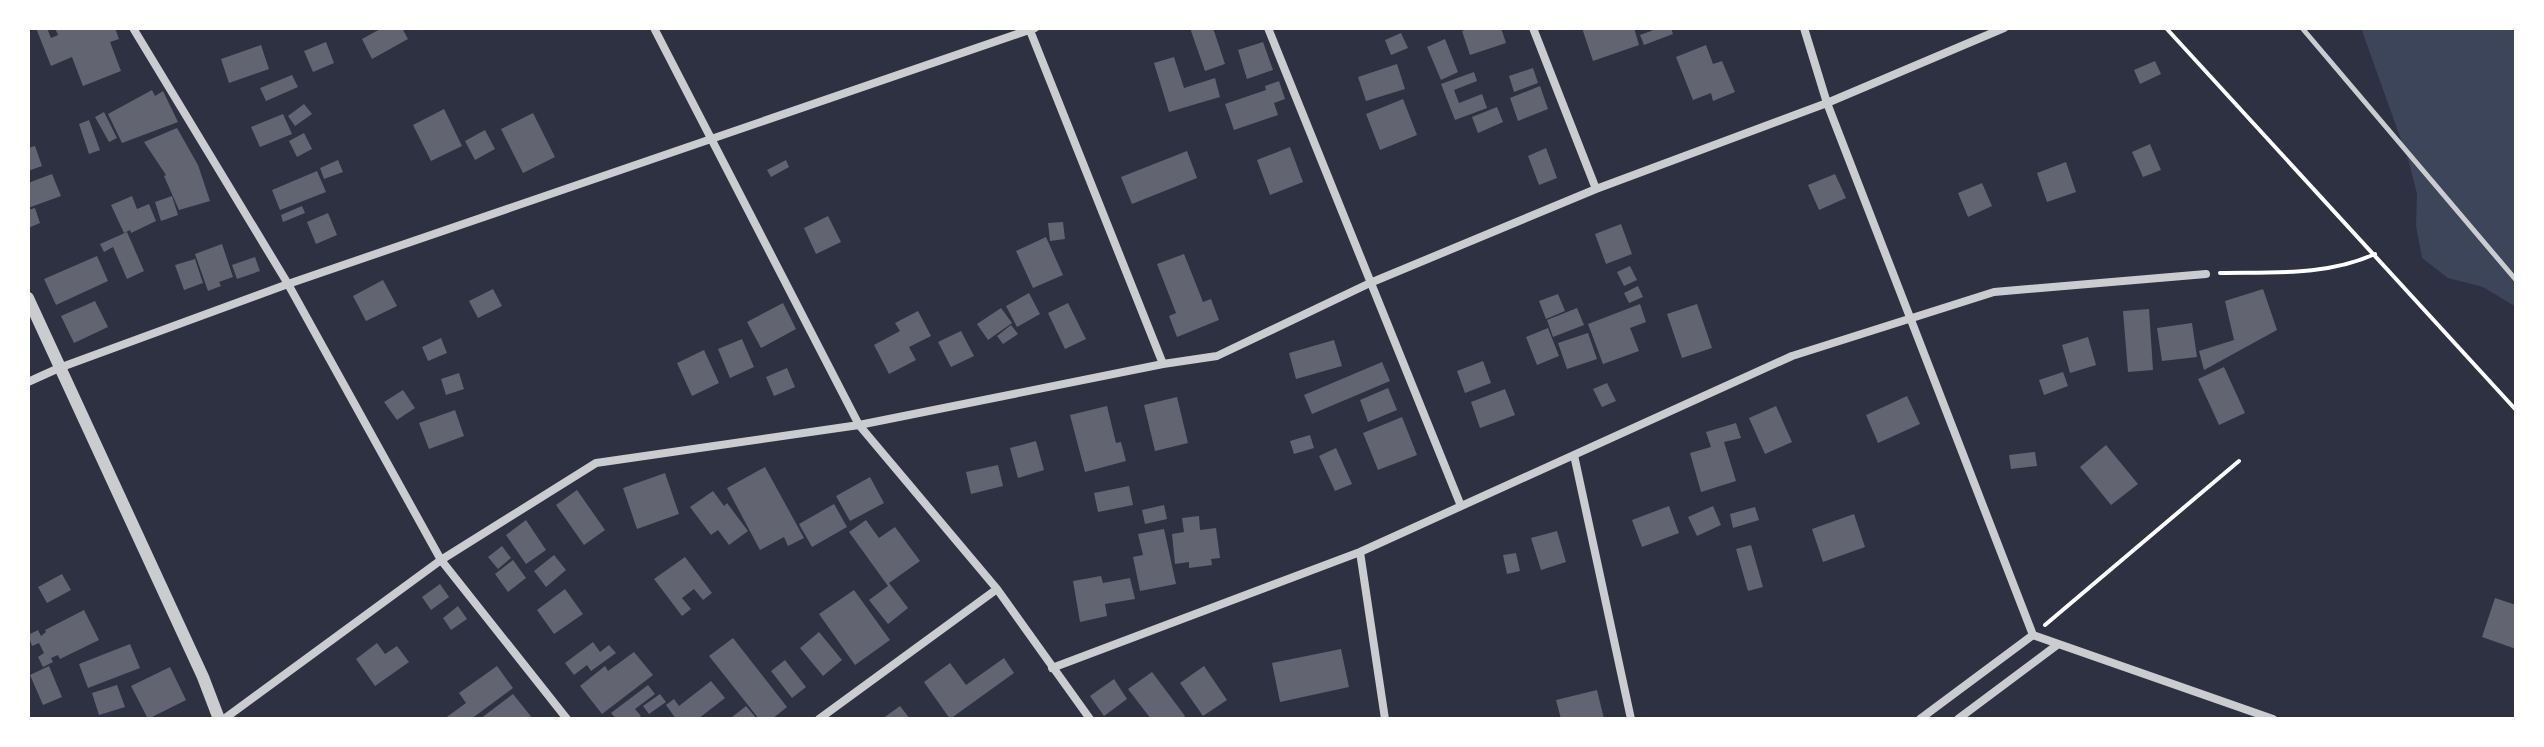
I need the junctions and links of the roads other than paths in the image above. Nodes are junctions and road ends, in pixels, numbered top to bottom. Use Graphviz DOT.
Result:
graph roads {
  1 [pos="133,28"];
  2 [pos="654,28"];
  3 [pos="1268,28"];
  4 [pos="1533,28"];
  5 [pos="1804,28"];
  6 [pos="2004,28"];
  7 [pos="2302,28"];
  8 [pos="1031,29"];
  9 [pos="1827,103"];
  10 [pos="712,137"];
  11 [pos="1596,189"];
  12 [pos="2206,274"];
  13 [pos="2516,280"];
  14 [pos="1370,283"];
  15 [pos="288,284"];
  16 [pos="28,298"];
  17 [pos="1908,320"];
  18 [pos="1163,364"];
  19 [pos="59,368"];
  20 [pos="28,382"];
  21 [pos="859,425"];
  22 [pos="1574,455"];
  23 [pos="1461,506"];
  24 [pos="1360,552"];
  25 [pos="441,560"];
  26 [pos="997,589"];
  27 [pos="2033,635"];
  28 [pos="2057,645"];
  29 [pos="1052,668"];
  30 [pos="222,719"];
  31 [pos="567,719"];
  32 [pos="819,719"];
  33 [pos="1090,719"];
  34 [pos="1385,719"];
  35 [pos="1631,719"];
  36 [pos="1920,719"];
  37 [pos="1958,719"];
  38 [pos="2273,719"];
  1 -- 15 [label="street"];
  2 -- 10 [label="street"];
  3 -- 14 [label="street"];
  4 -- 11 [label="street"];
  5 -- 9 [label="street"];
  6 -- 9 [label="street"];
  7 -- 13 [label="lane"];
  8 -- 10 [label="street"];
  8 -- 18 [label="street"];
  9 -- 11 [label="street"];
  9 -- 17 [label="street"];
  10 -- 15 [label="street"];
  10 -- 21 [label="street"];
  11 -- 14 [label="street"];
  12 -- 17 [label="street"];
  14 -- 18 [label="street"];
  14 -- 23 [label="street"];
  15 -- 19 [label="street"];
  15 -- 25 [label="street"];
  16 -- 19 [label="street"];
  17 -- 22 [label="street"];
  17 -- 27 [label="street"];
  18 -- 21 [label="street"];
  19 -- 20 [label="street"];
  19 -- 30 [label="street"];
  21 -- 25 [label="street"];
  21 -- 26 [label="street"];
  22 -- 23 [label="street"];
  22 -- 35 [label="street"];
  23 -- 24 [label="street"];
  24 -- 29 [label="street"];
  24 -- 34 [label="street"];
  25 -- 30 [label="street"];
  25 -- 31 [label="street"];
  26 -- 29 [label="street"];
  26 -- 32 [label="street"];
  27 -- 28 [label="street"];
  27 -- 36 [label="street"];
  28 -- 37 [label="street"];
  28 -- 38 [label="street"];
  29 -- 33 [label="street"];
}
